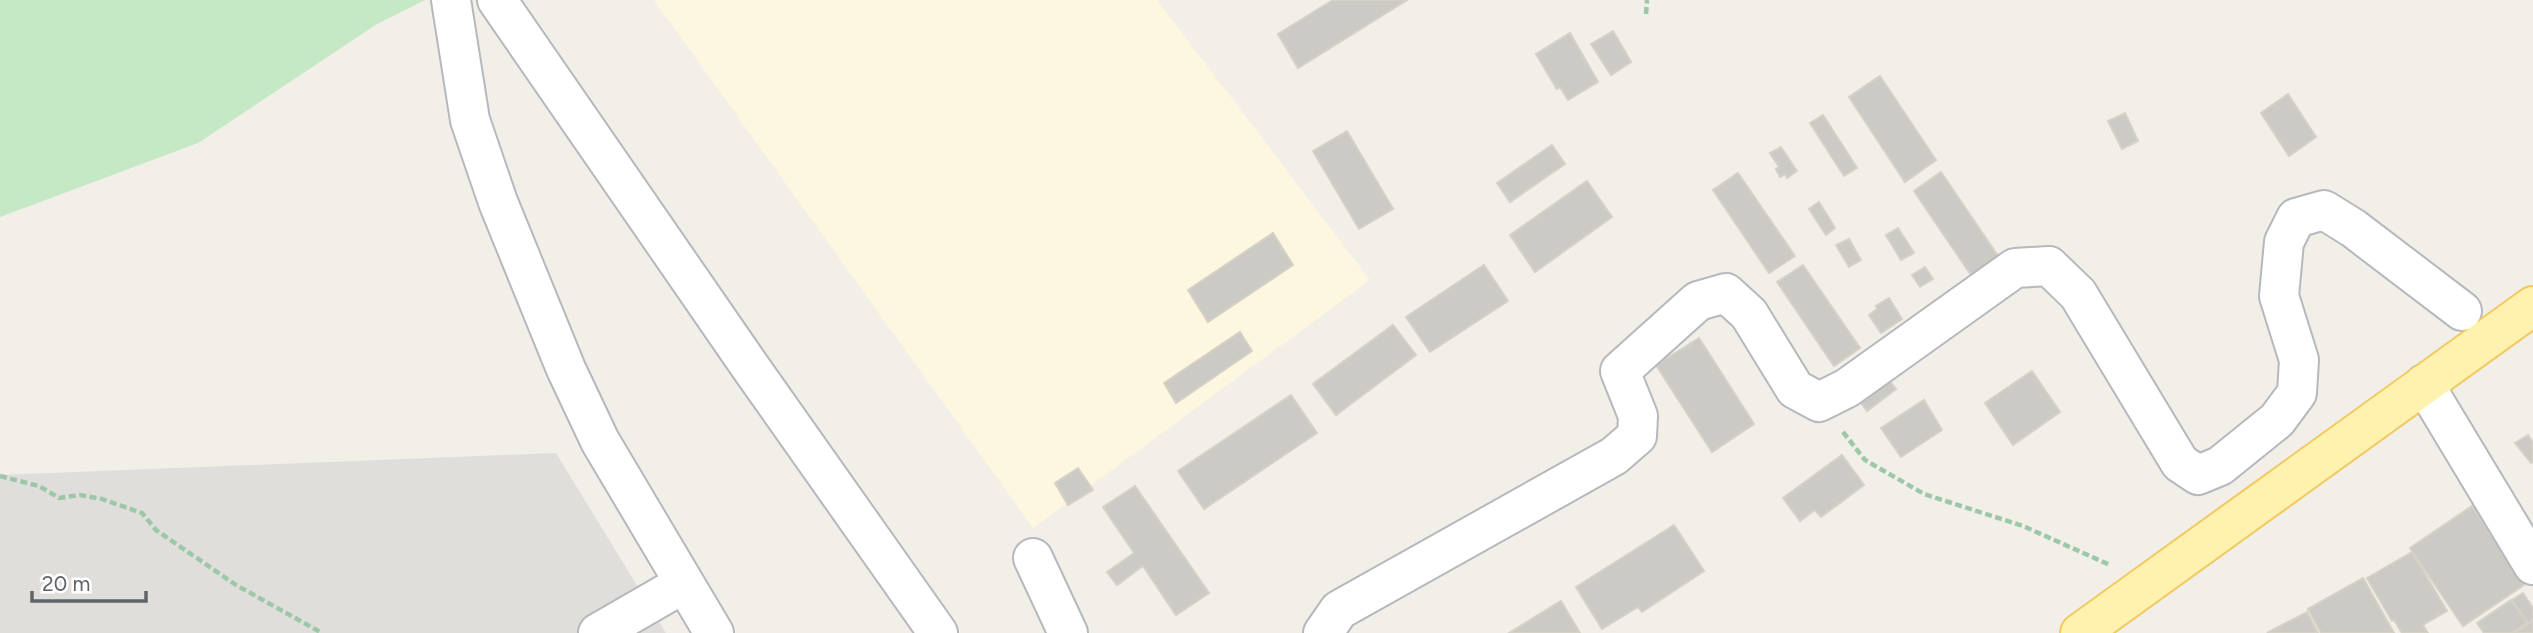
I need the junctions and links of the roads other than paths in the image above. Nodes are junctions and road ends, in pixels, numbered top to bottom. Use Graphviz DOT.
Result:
graph roads {
  1 [pos="451,0"];
  2 [pos="498,0"];
  3 [pos="2533,306"];
  4 [pos="2462,311"];
  5 [pos="2424,384"];
  6 [pos="1033,558"];
  7 [pos="2533,565"];
  8 [pos="683,584"];
  9 [pos="598,633"];
  10 [pos="714,633"];
  11 [pos="938,633"];
  12 [pos="1068,633"];
  13 [pos="1323,633"];
  14 [pos="2080,633"];
  1 -- 8 [label="street"];
  2 -- 11 [label="street"];
  3 -- 5 [label="main road"];
  4 -- 13 [label="street"];
  5 -- 7 [label="street"];
  5 -- 14 [label="main road"];
  6 -- 12 [label="street"];
  8 -- 9 [label="street"];
  8 -- 10 [label="street"];
}
